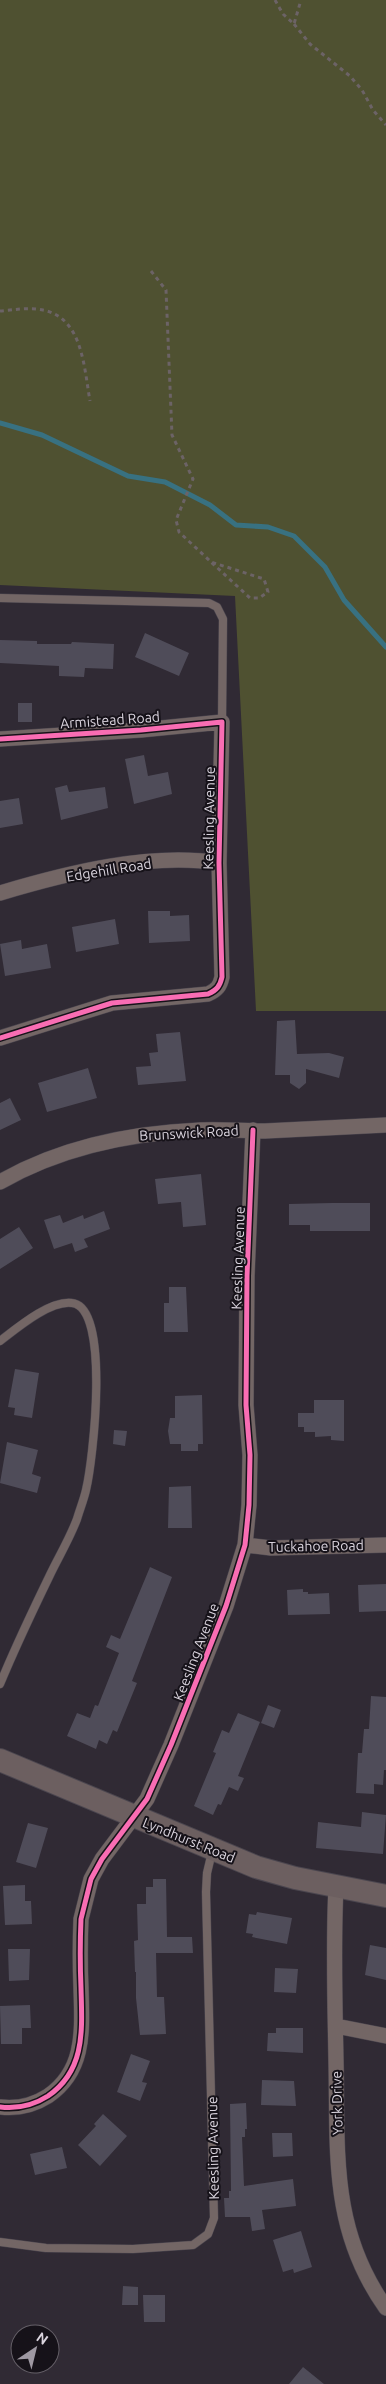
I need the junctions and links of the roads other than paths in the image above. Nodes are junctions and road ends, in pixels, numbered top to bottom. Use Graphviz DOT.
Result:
graph roads {
  1 [pos="0,598"];
  2 [pos="222,722"];
  3 [pos="0,739"];
  4 [pos="220,863"];
  5 [pos="0,892"];
  6 [pos="0,1038"];
  7 [pos="386,1125"];
  8 [pos="253,1130"];
  9 [pos="0,1182"];
  10 [pos="0,1342"];
  11 [pos="245,1545"];
  12 [pos="386,1545"];
  13 [pos="0,1684"];
  14 [pos="0,1760"];
  15 [pos="133,1816"];
  16 [pos="212,1850"];
  17 [pos="336,1887"];
  18 [pos="386,1896"];
  19 [pos="336,2026"];
  20 [pos="386,2036"];
  21 [pos="0,2106"];
  22 [pos="0,2242"];
  23 [pos="386,2308"];
  1 -- 2 [label="lane"];
  2 -- 3 [label="street, Armistead Road"];
  2 -- 4 [label="street, Keesling Avenue"];
  4 -- 5 [label="street, Edgehill Road"];
  4 -- 6 [label="street, Keesling Avenue"];
  7 -- 8 [label="street, Brunswick Road"];
  8 -- 9 [label="street, Brunswick Road"];
  8 -- 11 [label="street, Keesling Avenue"];
  10 -- 13 [label="lane"];
  11 -- 12 [label="street, Tuckahoe Road"];
  11 -- 15 [label="street, Keesling Avenue"];
  14 -- 15 [label="main road, Lyndhurst Road"];
  15 -- 16 [label="main road, Lyndhurst Road"];
  15 -- 21 [label="street, Keesling Avenue"];
  16 -- 17 [label="main road, Lyndhurst Road"];
  16 -- 22 [label="lane, Keesling Avenue"];
  17 -- 18 [label="main road, Lyndhurst Road"];
  17 -- 19 [label="street, York Drive"];
  19 -- 20 [label="street"];
  19 -- 23 [label="street, York Drive"];
}
